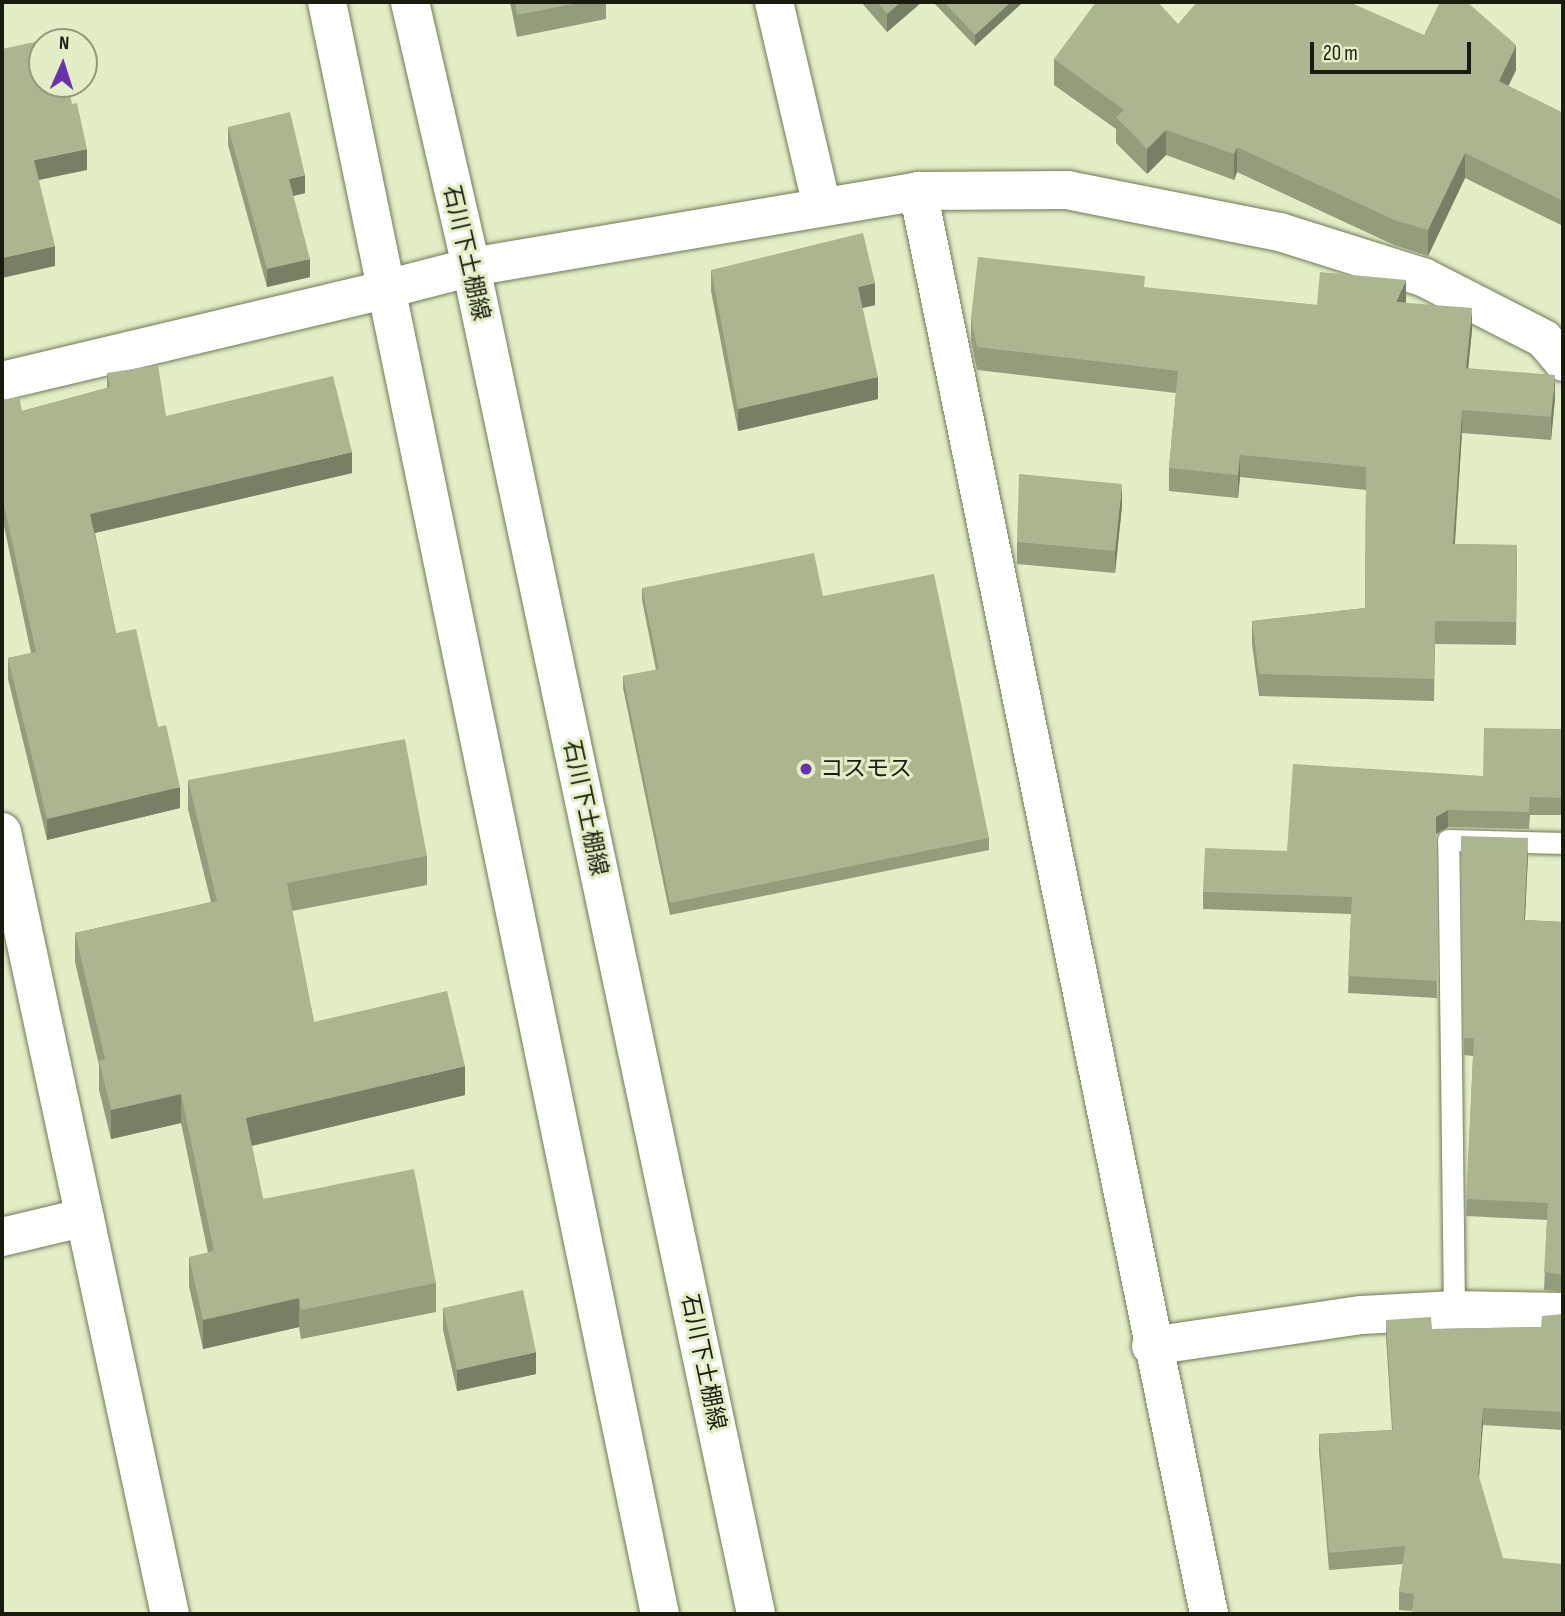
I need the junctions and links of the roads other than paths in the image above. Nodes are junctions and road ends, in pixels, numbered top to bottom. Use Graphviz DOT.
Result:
graph roads {
  1 [pos="327,2"];
  2 [pos="410,2"];
  3 [pos="774,2"];
  4 [pos="918,191"];
  5 [pos="822,206"];
  6 [pos="471,267"];
  7 [pos="383,290"];
  8 [pos="1563,362"];
  9 [pos="2,381"];
  10 [pos="2,832"];
  11 [pos="1563,843"];
  12 [pos="85,1217"];
  13 [pos="2,1237"];
  14 [pos="1454,1310"];
  15 [pos="1563,1312"];
  16 [pos="1150,1346"];
  17 [pos="170,1614"];
  18 [pos="660,1614"];
  19 [pos="756,1614"];
  20 [pos="1209,1614"];
  1 -- 7 [label="street"];
  2 -- 6 [label="street, 石川下土棚線"];
  3 -- 5 [label="street"];
  4 -- 5 [label="street"];
  4 -- 8 [label="street"];
  4 -- 16 [label="street"];
  5 -- 6 [label="street"];
  6 -- 7 [label="street"];
  6 -- 19 [label="street, 石川下土棚線"];
  7 -- 9 [label="street"];
  7 -- 18 [label="street"];
  10 -- 12 [label="street"];
  11 -- 14 [label="lane"];
  12 -- 13 [label="street"];
  12 -- 17 [label="street"];
  14 -- 15 [label="street"];
  14 -- 16 [label="street"];
  16 -- 20 [label="street"];
}
